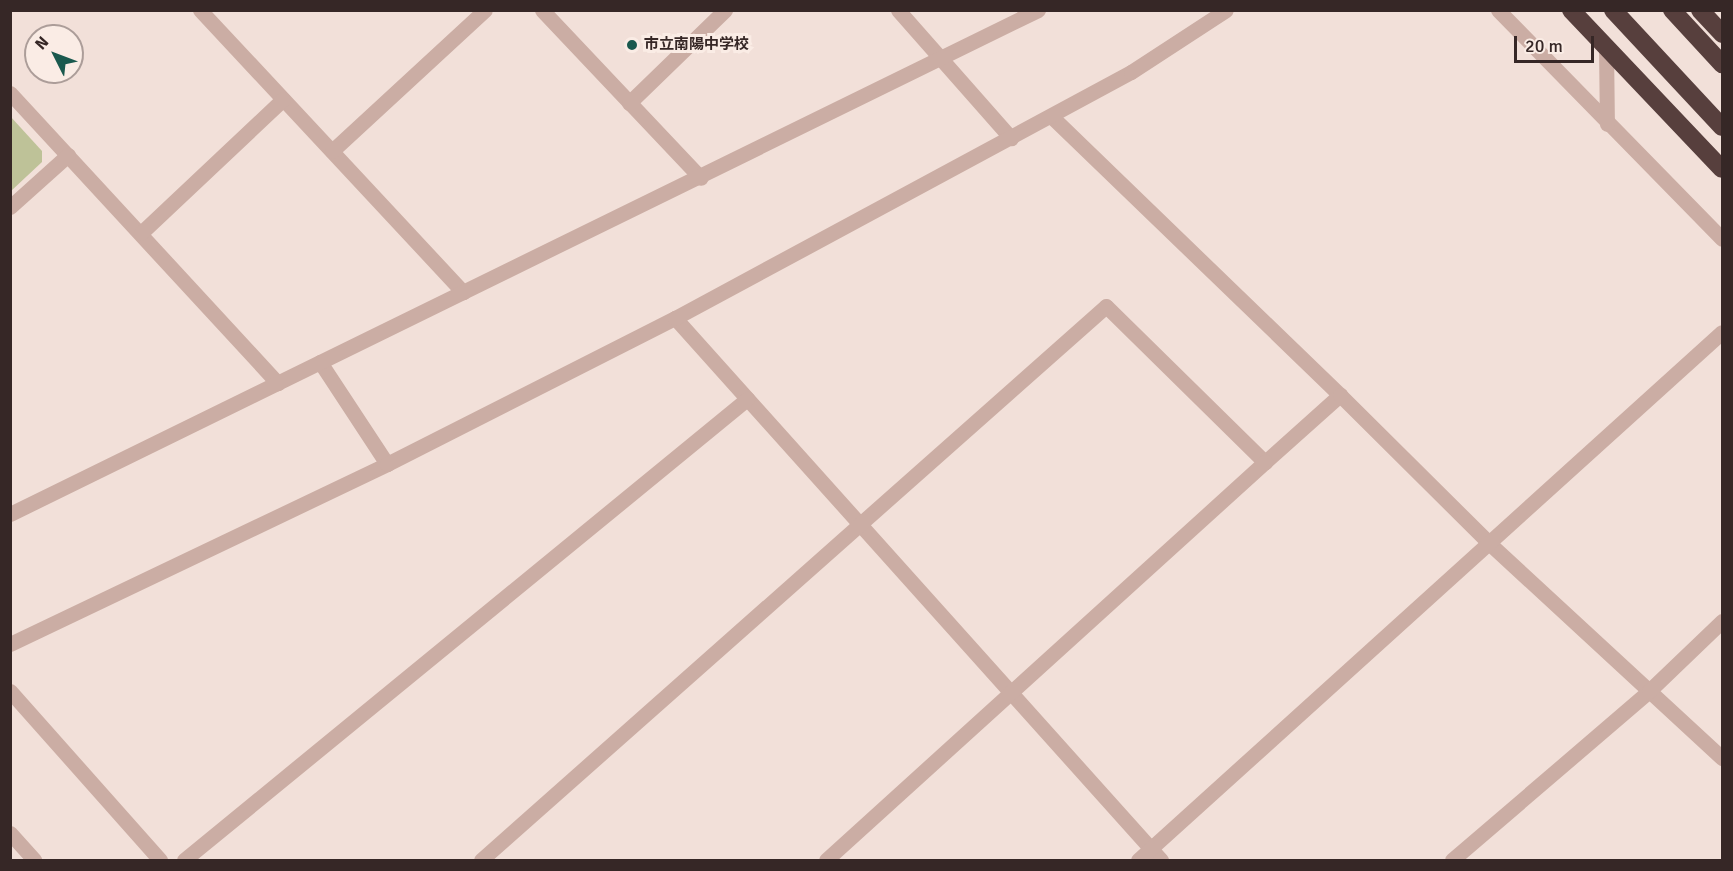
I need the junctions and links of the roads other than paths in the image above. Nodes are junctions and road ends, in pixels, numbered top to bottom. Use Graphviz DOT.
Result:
graph roads {
  1 [pos="200,10"];
  2 [pos="485,10"];
  3 [pos="542,10"];
  4 [pos="725,10"];
  5 [pos="898,10"];
  6 [pos="1226,10"];
  7 [pos="1498,10"];
  8 [pos="1571,10"];
  9 [pos="1613,10"];
  10 [pos="1672,10"];
  11 [pos="1700,10"];
  12 [pos="1034,11"];
  13 [pos="1722,34"];
  14 [pos="1606,47"];
  15 [pos="941,59"];
  16 [pos="1722,64"];
  17 [pos="10,93"];
  18 [pos="283,99"];
  19 [pos="629,102"];
  20 [pos="1051,116"];
  21 [pos="1607,124"];
  22 [pos="1722,127"];
  23 [pos="1011,138"];
  24 [pos="332,151"];
  25 [pos="68,155"];
  26 [pos="1722,169"];
  27 [pos="701,178"];
  28 [pos="10,207"];
  29 [pos="141,233"];
  30 [pos="1722,239"];
  31 [pos="463,292"];
  32 [pos="675,318"];
  33 [pos="1722,332"];
  34 [pos="320,362"];
  35 [pos="278,383"];
  36 [pos="1340,395"];
  37 [pos="747,399"];
  38 [pos="1265,462"];
  39 [pos="387,464"];
  40 [pos="10,514"];
  41 [pos="858,523"];
  42 [pos="1490,544"];
  43 [pos="1722,621"];
  44 [pos="10,644"];
  45 [pos="10,691"];
  46 [pos="1648,691"];
  47 [pos="1010,692"];
  48 [pos="1722,758"];
  49 [pos="10,833"];
  50 [pos="1156,855"];
  51 [pos="34,861"];
  52 [pos="160,861"];
  53 [pos="184,861"];
  54 [pos="481,861"];
  55 [pos="826,861"];
  56 [pos="1138,861"];
  57 [pos="1452,861"];
  1 -- 18 [label="street"];
  2 -- 24 [label="street"];
  3 -- 19 [label="street"];
  4 -- 19 [label="street"];
  5 -- 15 [label="street"];
  6 -- 20 [label="street"];
  7 -- 21 [label="street"];
  8 -- 14 [label="highway"];
  9 -- 22 [label="highway"];
  10 -- 16 [label="highway"];
  11 -- 13 [label="highway"];
  12 -- 15 [label="street"];
  14 -- 21 [label="street"];
  14 -- 26 [label="highway"];
  15 -- 23 [label="street"];
  15 -- 27 [label="street"];
  17 -- 25 [label="street"];
  18 -- 24 [label="street"];
  18 -- 29 [label="street"];
  19 -- 27 [label="street"];
  20 -- 23 [label="street"];
  20 -- 36 [label="street"];
  21 -- 30 [label="street"];
  23 -- 32 [label="street"];
  24 -- 31 [label="street"];
  25 -- 28 [label="street"];
  25 -- 29 [label="street"];
  27 -- 31 [label="street"];
  29 -- 35 [label="street"];
  31 -- 34 [label="street"];
  32 -- 37 [label="street"];
  32 -- 39 [label="street"];
  33 -- 42 [label="street"];
  34 -- 35 [label="street"];
  34 -- 39 [label="street"];
  35 -- 40 [label="street"];
  36 -- 38 [label="street"];
  36 -- 42 [label="street"];
  37 -- 41 [label="street"];
  37 -- 53 [label="street"];
  38 -- 41 [label="street"];
  38 -- 47 [label="street"];
  39 -- 44 [label="street"];
  41 -- 47 [label="street"];
  41 -- 54 [label="street"];
  42 -- 46 [label="street"];
  42 -- 50 [label="street"];
  43 -- 46 [label="street"];
  45 -- 52 [label="street"];
  46 -- 48 [label="street"];
  46 -- 57 [label="street"];
  47 -- 50 [label="street"];
  47 -- 55 [label="street"];
  49 -- 51 [label="street"];
  50 -- 56 [label="street"];
}
